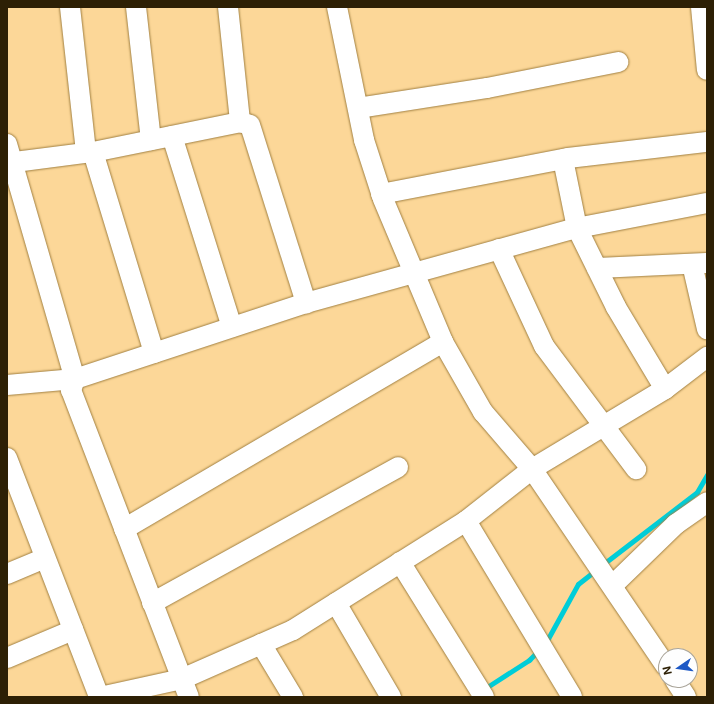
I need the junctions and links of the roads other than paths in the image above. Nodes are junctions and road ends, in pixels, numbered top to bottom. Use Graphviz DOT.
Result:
graph roads {
  1 [pos="70,7"];
  2 [pos="136,7"];
  3 [pos="228,7"];
  4 [pos="337,7"];
  5 [pos="701,7"];
  6 [pos="618,62"];
  7 [pos="707,70"];
  8 [pos="358,108"];
  9 [pos="240,122"];
  10 [pos="172,136"];
  11 [pos="151,140"];
  12 [pos="707,142"];
  13 [pos="90,152"];
  14 [pos="9,157"];
  15 [pos="563,159"];
  16 [pos="381,194"];
  17 [pos="707,203"];
  18 [pos="577,228"];
  19 [pos="499,249"];
  20 [pos="700,264"];
  21 [pos="597,268"];
  22 [pos="413,275"];
  23 [pos="306,302"];
  24 [pos="706,317"];
  25 [pos="232,327"];
  26 [pos="442,342"];
  27 [pos="154,353"];
  28 [pos="707,357"];
  29 [pos="75,379"];
  30 [pos="7,385"];
  31 [pos="665,389"];
  32 [pos="604,428"];
  33 [pos="8,463"];
  34 [pos="398,467"];
  35 [pos="532,469"];
  36 [pos="636,469"];
  37 [pos="707,502"];
  38 [pos="466,521"];
  39 [pos="124,529"];
  40 [pos="46,558"];
  41 [pos="400,562"];
  42 [pos="7,574"];
  43 [pos="608,579"];
  44 [pos="336,603"];
  45 [pos="152,604"];
  46 [pos="73,630"];
  47 [pos="261,644"];
  48 [pos="658,654"];
  49 [pos="7,658"];
  50 [pos="186,688"];
  51 [pos="680,688"];
  52 [pos="482,693"];
  53 [pos="100,697"];
  54 [pos="293,697"];
  55 [pos="390,697"];
  56 [pos="572,697"];
  57 [pos="686,697"];
  1 -- 13 [label="street"];
  2 -- 11 [label="street"];
  3 -- 9 [label="street"];
  4 -- 8 [label="street"];
  5 -- 7 [label="street"];
  6 -- 8 [label="street"];
  8 -- 16 [label="street"];
  9 -- 10 [label="street"];
  9 -- 23 [label="street"];
  10 -- 11 [label="street"];
  10 -- 25 [label="street"];
  11 -- 13 [label="street"];
  12 -- 15 [label="street"];
  13 -- 14 [label="street"];
  13 -- 27 [label="street"];
  14 -- 29 [label="street"];
  15 -- 16 [label="street"];
  15 -- 18 [label="street"];
  16 -- 22 [label="street"];
  17 -- 18 [label="street"];
  18 -- 19 [label="street"];
  18 -- 21 [label="street"];
  19 -- 22 [label="street"];
  19 -- 32 [label="street"];
  20 -- 21 [label="street"];
  20 -- 24 [label="street"];
  21 -- 31 [label="street"];
  22 -- 23 [label="street"];
  22 -- 26 [label="street"];
  23 -- 25 [label="street"];
  25 -- 27 [label="street"];
  26 -- 35 [label="street"];
  26 -- 39 [label="street"];
  27 -- 29 [label="street"];
  28 -- 31 [label="street"];
  29 -- 30 [label="street"];
  29 -- 39 [label="street"];
  31 -- 32 [label="street"];
  32 -- 35 [label="street"];
  32 -- 36 [label="street"];
  33 -- 40 [label="street"];
  34 -- 45 [label="street"];
  35 -- 38 [label="street"];
  35 -- 43 [label="street"];
  37 -- 43 [label="street"];
  38 -- 41 [label="street"];
  38 -- 56 [label="street"];
  39 -- 45 [label="street"];
  40 -- 42 [label="street"];
  40 -- 46 [label="street"];
  41 -- 44 [label="street"];
  41 -- 52 [label="street"];
  43 -- 48 [label="street"];
  44 -- 47 [label="street"];
  44 -- 55 [label="street"];
  45 -- 50 [label="street"];
  46 -- 49 [label="street"];
  46 -- 53 [label="street"];
  47 -- 50 [label="street"];
  47 -- 54 [label="street"];
  50 -- 53 [label="street"];
  51 -- 57 [label="street"];
}
